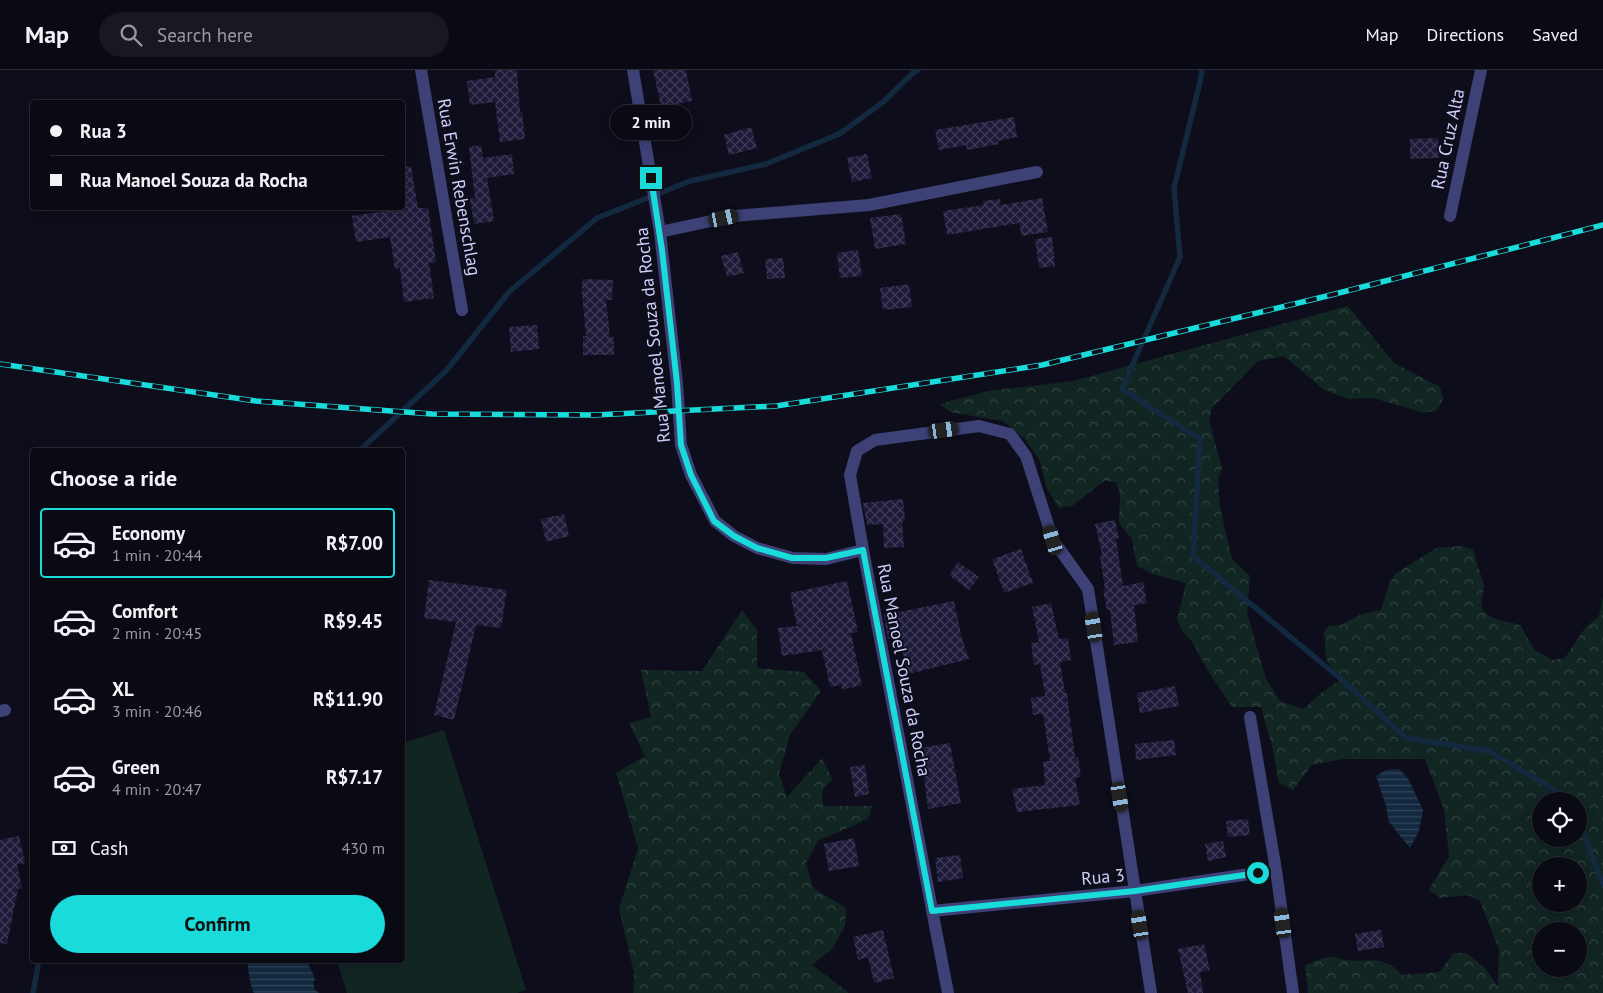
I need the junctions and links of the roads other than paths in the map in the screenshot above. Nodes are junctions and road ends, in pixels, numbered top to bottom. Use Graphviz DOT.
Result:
graph roads {
  1 [pos="421,70"];
  2 [pos="633,70"];
  3 [pos="1481,70"];
  4 [pos="1037,172"];
  5 [pos="1450,216"];
  6 [pos="660,232"];
  7 [pos="462,310"];
  8 [pos="863,550"];
  9 [pos="1250,716"];
  10 [pos="1276,870"];
  11 [pos="1135,891"];
  12 [pos="932,911"];
  13 [pos="948,993"];
  14 [pos="1151,993"];
  15 [pos="1293,993"];
  1 -- 7 [label="street, Rua Erwin Rebenschlag"];
  2 -- 6 [label="street, Rua Manoel Souza da Rocha"];
  3 -- 5 [label="street, Rua Cruz Alta"];
  4 -- 6 [label="street"];
  6 -- 8 [label="street, Rua Manoel Souza da Rocha"];
  8 -- 11 [label="street"];
  8 -- 12 [label="street, Rua Manoel Souza da Rocha"];
  9 -- 10 [label="street"];
  10 -- 11 [label="street, Rua 3"];
  10 -- 15 [label="street"];
  11 -- 12 [label="street, Rua 3"];
  11 -- 14 [label="street"];
  12 -- 13 [label="street, Rua Manoel Souza da Rocha"];
}
